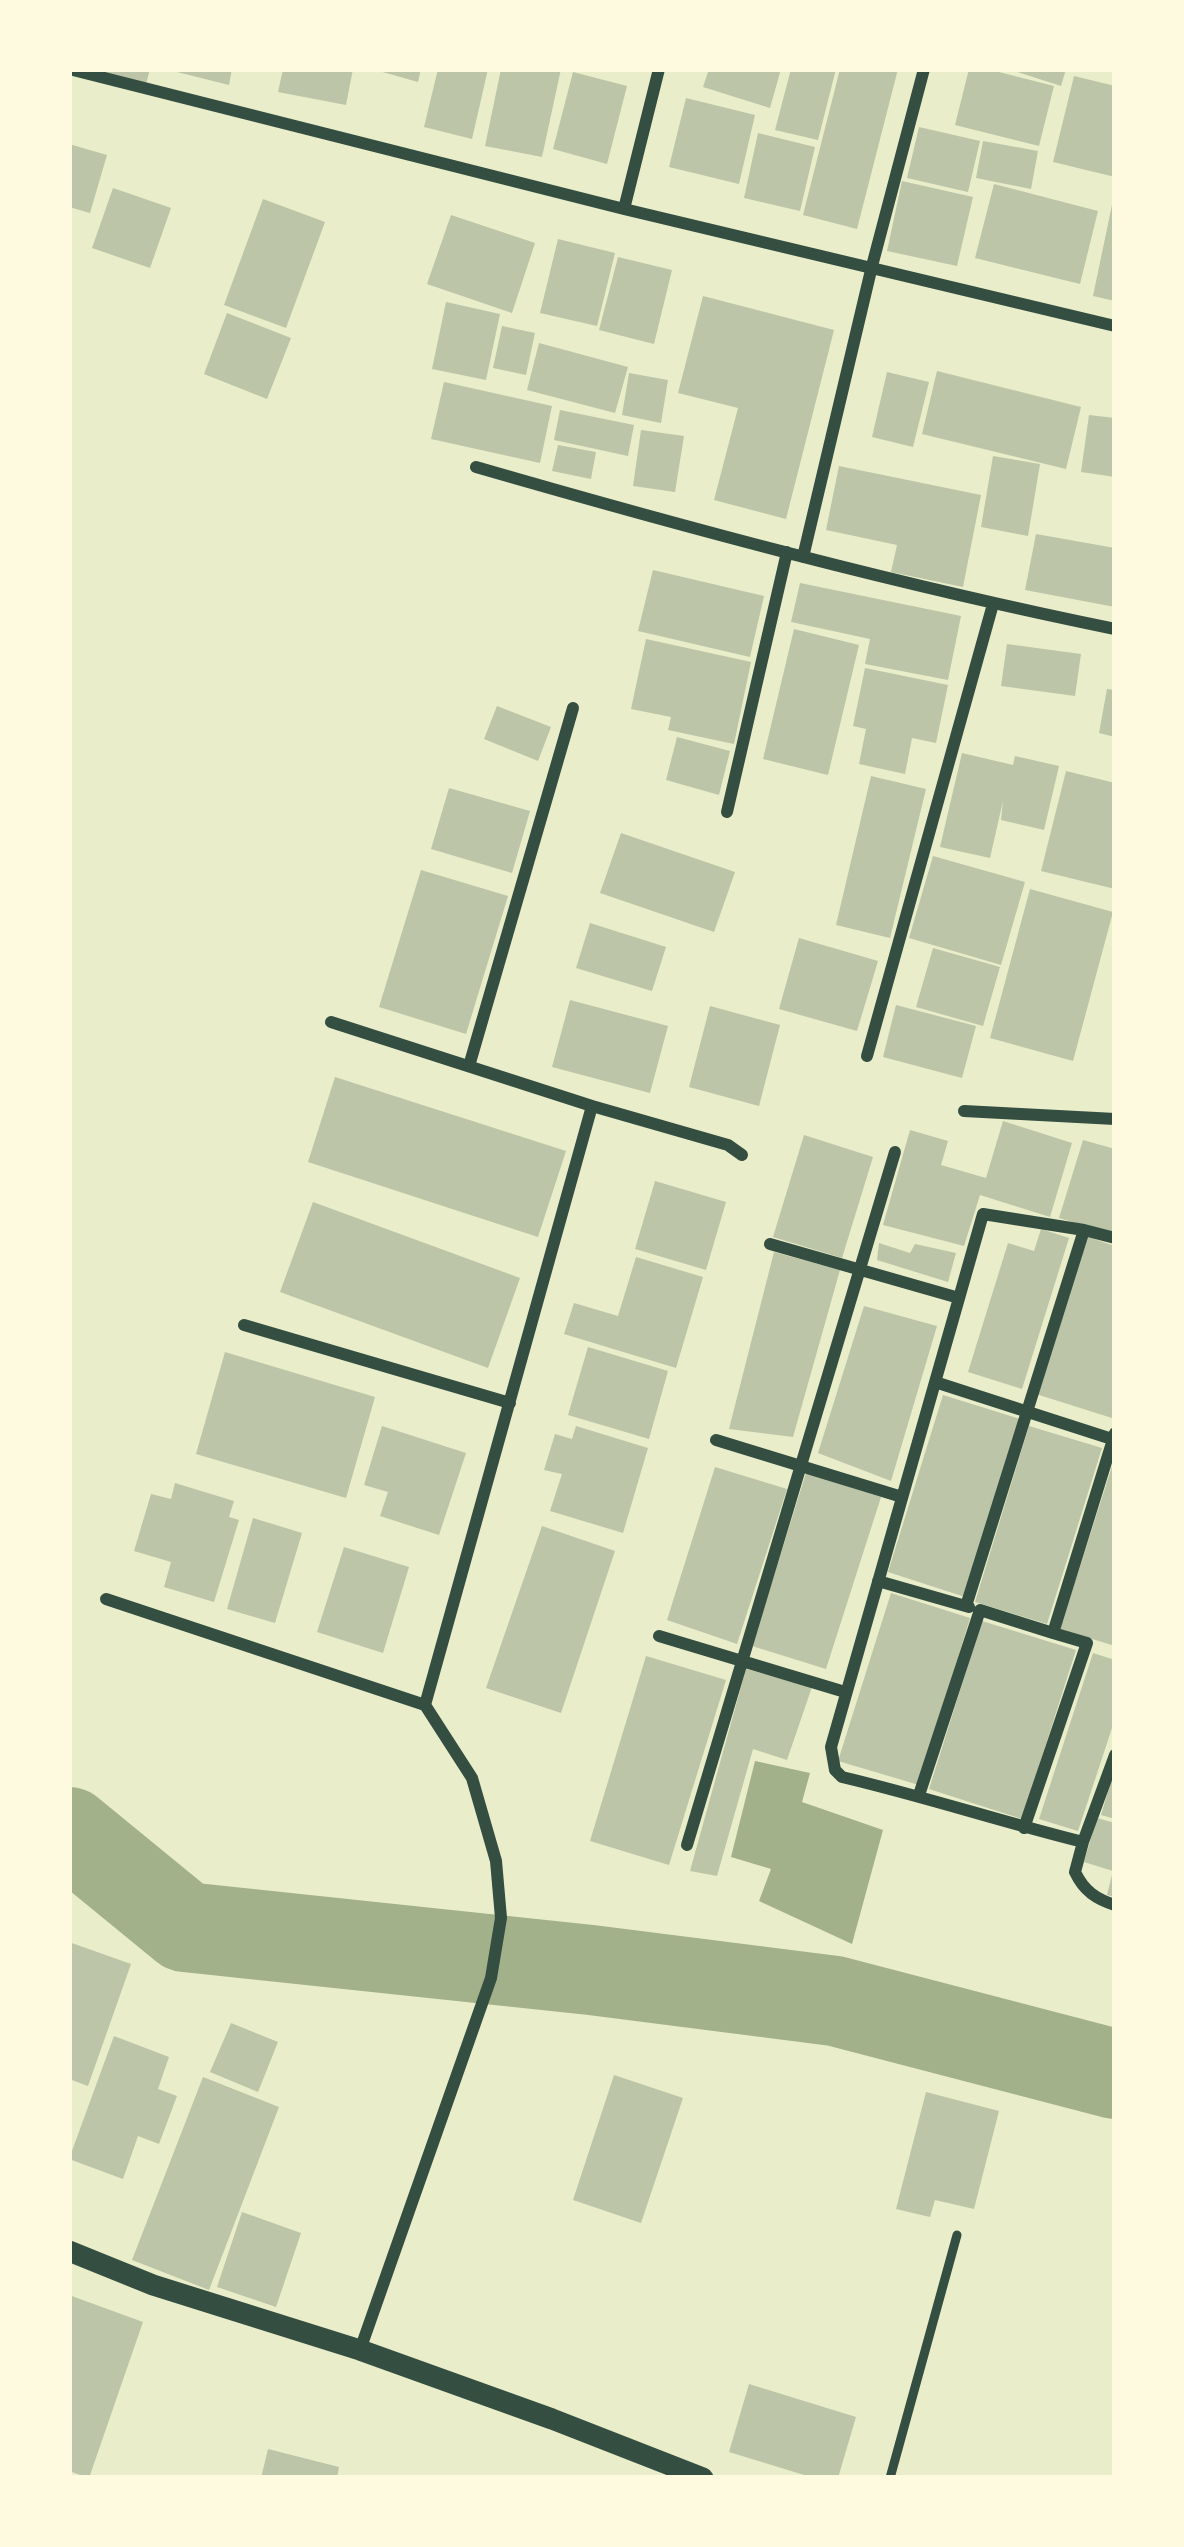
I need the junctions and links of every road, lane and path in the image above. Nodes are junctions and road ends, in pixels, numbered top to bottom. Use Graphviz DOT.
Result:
graph roads {
  1 [pos="69,69"];
  2 [pos="659,69"];
  3 [pos="924,69"];
  4 [pos="624,209"];
  5 [pos="872,266"];
  6 [pos="1115,326"];
  7 [pos="476,467"];
  8 [pos="787,553"];
  9 [pos="803,557"];
  10 [pos="993,604"];
  11 [pos="1115,629"];
  12 [pos="573,708"];
  13 [pos="727,812"];
  14 [pos="331,1022"];
  15 [pos="867,1056"];
  16 [pos="469,1066"];
  17 [pos="592,1106"];
  18 [pos="964,1111"];
  19 [pos="1115,1119"];
  20 [pos="895,1152"];
  21 [pos="742,1155"];
  22 [pos="1084,1229"];
  23 [pos="1115,1238"];
  24 [pos="770,1244"];
  25 [pos="859,1270"];
  26 [pos="959,1298"];
  27 [pos="244,1325"];
  28 [pos="935,1382"];
  29 [pos="509,1403"];
  30 [pos="1027,1411"];
  31 [pos="1114,1438"];
  32 [pos="716,1440"];
  33 [pos="802,1466"];
  34 [pos="902,1497"];
  35 [pos="878,1581"];
  36 [pos="106,1599"];
  37 [pos="973,1608"];
  38 [pos="1053,1633"];
  39 [pos="659,1636"];
  40 [pos="742,1661"];
  41 [pos="845,1692"];
  42 [pos="425,1705"];
  43 [pos="1115,1755"];
  44 [pos="919,1795"];
  45 [pos="1024,1828"];
  46 [pos="1083,1842"];
  47 [pos="687,1845"];
  48 [pos="1115,1905"];
  49 [pos="957,2235"];
  50 [pos="69,2251"];
  51 [pos="360,2350"];
  52 [pos="703,2478"];
  53 [pos="890,2478"];
  1 -- 4 [label="street"];
  2 -- 4 [label="street"];
  3 -- 5 [label="street"];
  4 -- 5 [label="street"];
  5 -- 6 [label="street"];
  5 -- 9 [label="street"];
  7 -- 8 [label="street"];
  8 -- 9 [label="street"];
  8 -- 13 [label="street"];
  9 -- 10 [label="street"];
  10 -- 11 [label="street"];
  10 -- 15 [label="street"];
  12 -- 16 [label="street"];
  14 -- 16 [label="street"];
  16 -- 17 [label="street"];
  17 -- 21 [label="street"];
  17 -- 29 [label="street"];
  18 -- 19 [label="street"];
  20 -- 25 [label="street"];
  22 -- 23 [label="street"];
  22 -- 26 [label="street"];
  22 -- 30 [label="street"];
  24 -- 25 [label="street"];
  25 -- 26 [label="street"];
  25 -- 33 [label="street"];
  26 -- 28 [label="street"];
  27 -- 29 [label="street"];
  28 -- 30 [label="street"];
  28 -- 34 [label="street"];
  29 -- 42 [label="street"];
  30 -- 31 [label="street"];
  30 -- 37 [label="street"];
  31 -- 38 [label="street"];
  32 -- 33 [label="street"];
  33 -- 34 [label="street"];
  33 -- 40 [label="street"];
  34 -- 35 [label="street"];
  35 -- 37 [label="street"];
  35 -- 41 [label="street"];
  36 -- 42 [label="street"];
  37 -- 38 [label="street"];
  37 -- 44 [label="street"];
  38 -- 45 [label="street"];
  39 -- 40 [label="street"];
  40 -- 41 [label="street"];
  40 -- 47 [label="street"];
  41 -- 44 [label="street"];
  42 -- 51 [label="street"];
  43 -- 46 [label="street"];
  44 -- 45 [label="street"];
  45 -- 46 [label="street"];
  46 -- 48 [label="street"];
  49 -- 53 [label="lane"];
  50 -- 51 [label="street"];
  51 -- 52 [label="street"];
}
